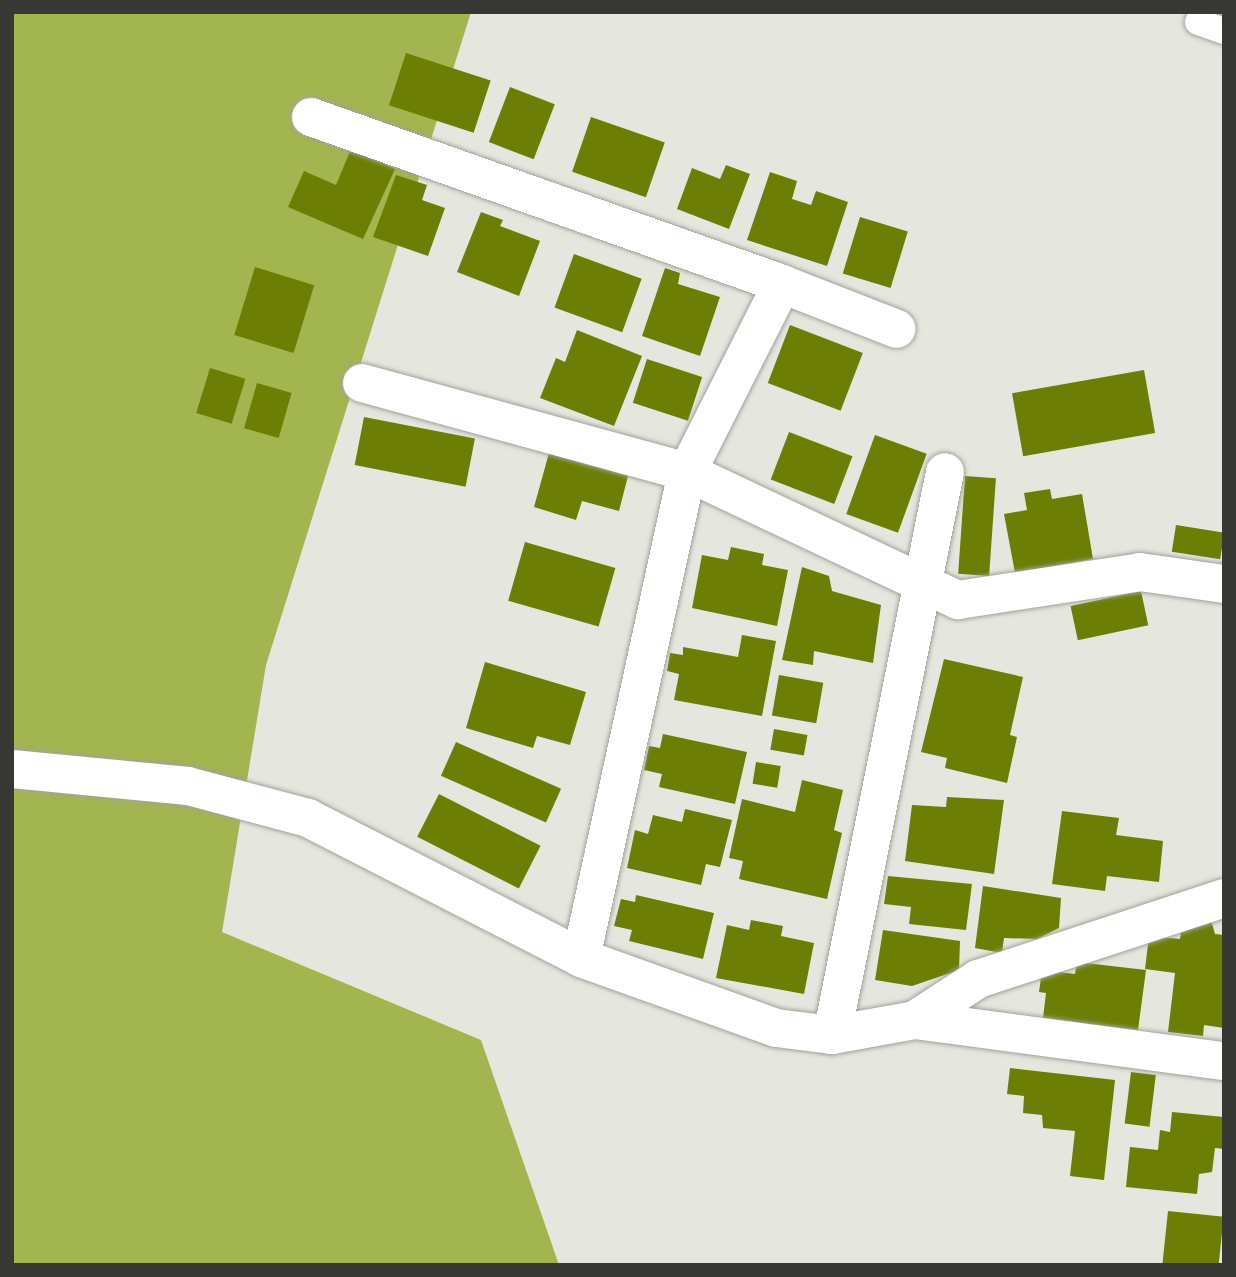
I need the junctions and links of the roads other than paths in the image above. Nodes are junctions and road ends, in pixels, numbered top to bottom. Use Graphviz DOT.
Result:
graph roads {
  1 [pos="1198,22"];
  2 [pos="1224,31"];
  3 [pos="311,117"];
  4 [pos="782,284"];
  5 [pos="897,329"];
  6 [pos="362,383"];
  7 [pos="687,472"];
  8 [pos="945,472"];
  9 [pos="1224,584"];
  10 [pos="925,588"];
  11 [pos="12,769"];
  12 [pos="1224,898"];
  13 [pos="581,958"];
  14 [pos="915,1020"];
  15 [pos="832,1035"];
  16 [pos="1224,1061"];
  1 -- 2 [label="lane"];
  3 -- 4 [label="street"];
  4 -- 5 [label="street"];
  4 -- 7 [label="street"];
  6 -- 7 [label="street"];
  7 -- 10 [label="street"];
  7 -- 13 [label="street"];
  8 -- 10 [label="street"];
  9 -- 10 [label="street"];
  10 -- 15 [label="street"];
  11 -- 13 [label="street"];
  12 -- 14 [label="street"];
  13 -- 15 [label="street"];
  14 -- 15 [label="street"];
  14 -- 16 [label="street"];
}
